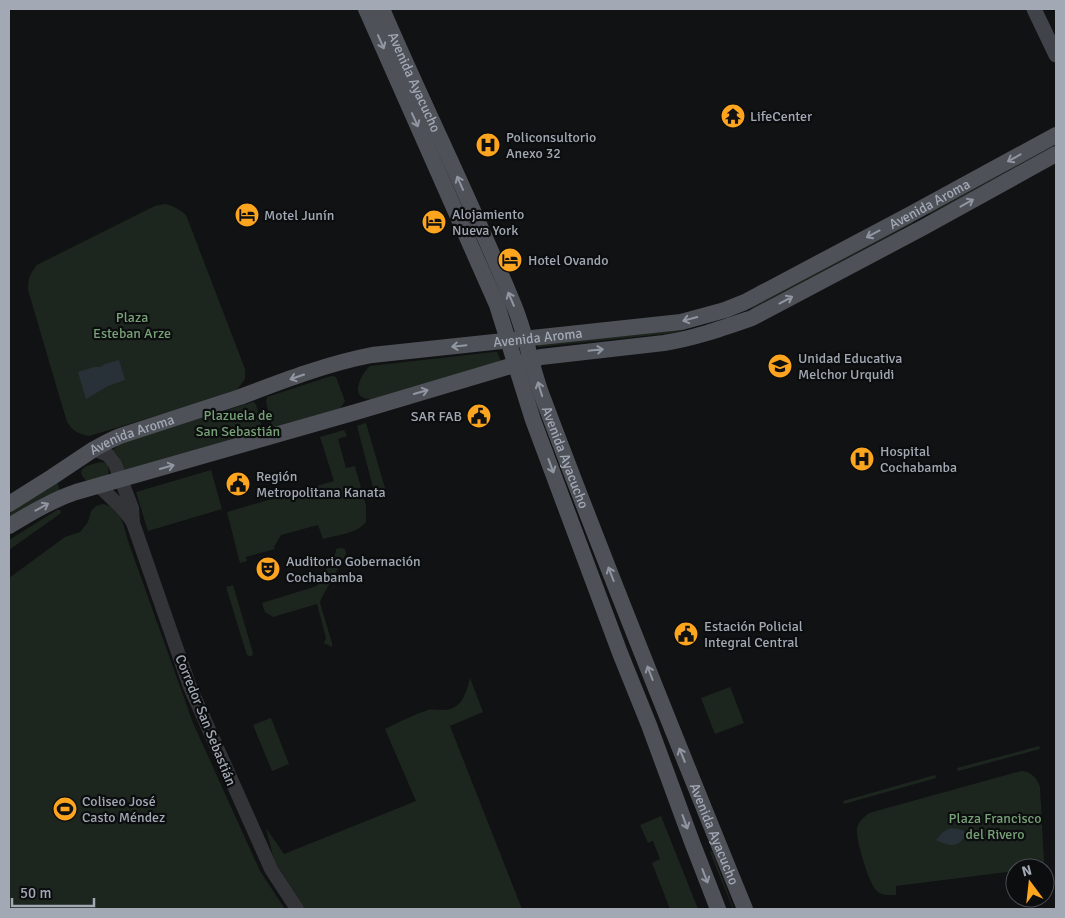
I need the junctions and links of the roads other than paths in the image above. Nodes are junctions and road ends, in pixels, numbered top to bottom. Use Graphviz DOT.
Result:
graph roads {
  1 [pos="366,9"];
  2 [pos="382,9"];
  3 [pos="1034,9"];
  4 [pos="1056,55"];
  5 [pos="1056,135"];
  6 [pos="1056,154"];
  7 [pos="525,339"];
  8 [pos="508,341"];
  9 [pos="523,362"];
  10 [pos="94,449"];
  11 [pos="120,480"];
  12 [pos="99,486"];
  13 [pos="9,504"];
  14 [pos="133,523"];
  15 [pos="9,526"];
  16 [pos="297,909"];
  17 [pos="718,909"];
  18 [pos="745,909"];
  1 -- 8 [label="main road, Avenida Ayacucho, one-way"];
  7 -- 2 [label="main road, Avenida Ayacucho, one-way"];
  3 -- 4 [label="main road"];
  5 -- 7 [label="main road, Avenida Aroma, one-way"];
  9 -- 6 [label="main road, Avenida Aroma, one-way"];
  7 -- 8 [label="main road, Avenida Aroma"];
  7 -- 9 [label="main road, Avenida Ayacucho"];
  8 -- 9 [label="main road, Avenida Ayacucho"];
  8 -- 10 [label="main road, Avenida Aroma, one-way"];
  11 -- 9 [label="main road, Avenida Aroma, one-way"];
  9 -- 17 [label="main road, Avenida Ayacucho, one-way"];
  18 -- 9 [label="main road, Avenida Ayacucho, one-way"];
  10 -- 11 [label="street, Corredor San Sebastián"];
  10 -- 13 [label="main road, Avenida Aroma"];
  11 -- 12 [label="main road, Avenida Aroma"];
  11 -- 14 [label="street, Corredor San Sebastián"];
  12 -- 14 [label="street, Corredor San Sebastián"];
  15 -- 12 [label="main road, Avenida Aroma, one-way"];
  14 -- 16 [label="street, Corredor San Sebastián"];
}
